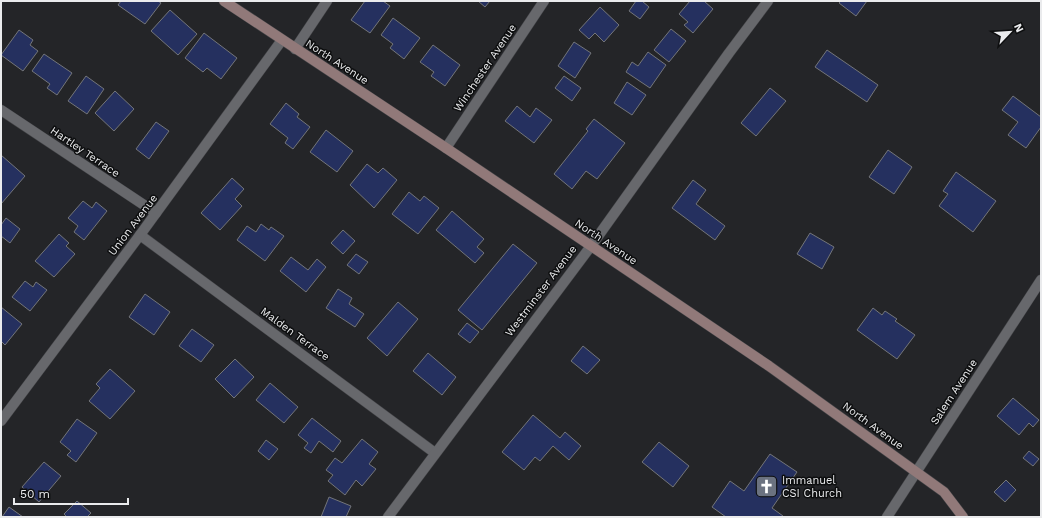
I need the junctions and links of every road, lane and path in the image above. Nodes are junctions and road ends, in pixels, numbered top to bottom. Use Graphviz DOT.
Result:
graph roads {
  1 [pos="224,1"];
  2 [pos="326,1"];
  3 [pos="544,1"];
  4 [pos="768,1"];
  5 [pos="282,40"];
  6 [pos="295,49"];
  7 [pos="1,110"];
  8 [pos="446,148"];
  9 [pos="156,213"];
  10 [pos="140,235"];
  11 [pos="591,246"];
  12 [pos="1041,280"];
  13 [pos="1,421"];
  14 [pos="435,453"];
  15 [pos="916,472"];
  16 [pos="388,517"];
  17 [pos="887,517"];
  18 [pos="963,517"];
  1 -- 5 [label="main road, North Avenue"];
  2 -- 6 [label="street"];
  3 -- 8 [label="street, Winchester Avenue"];
  4 -- 11 [label="street, Westminster Avenue"];
  5 -- 6 [label="main road, North Avenue"];
  5 -- 9 [label="street, Union Avenue"];
  6 -- 8 [label="main road, North Avenue"];
  7 -- 9 [label="street, Hartley Terrace"];
  8 -- 11 [label="main road, North Avenue"];
  9 -- 10 [label="street, Union Avenue"];
  10 -- 13 [label="street, Union Avenue"];
  10 -- 14 [label="street, Malden Terrace"];
  11 -- 14 [label="street, Westminster Avenue"];
  11 -- 15 [label="main road, North Avenue"];
  12 -- 15 [label="street, Salem Avenue"];
  14 -- 16 [label="street, Westminster Avenue"];
  15 -- 17 [label="street, Salem Avenue"];
  15 -- 18 [label="main road, North Avenue"];
}
